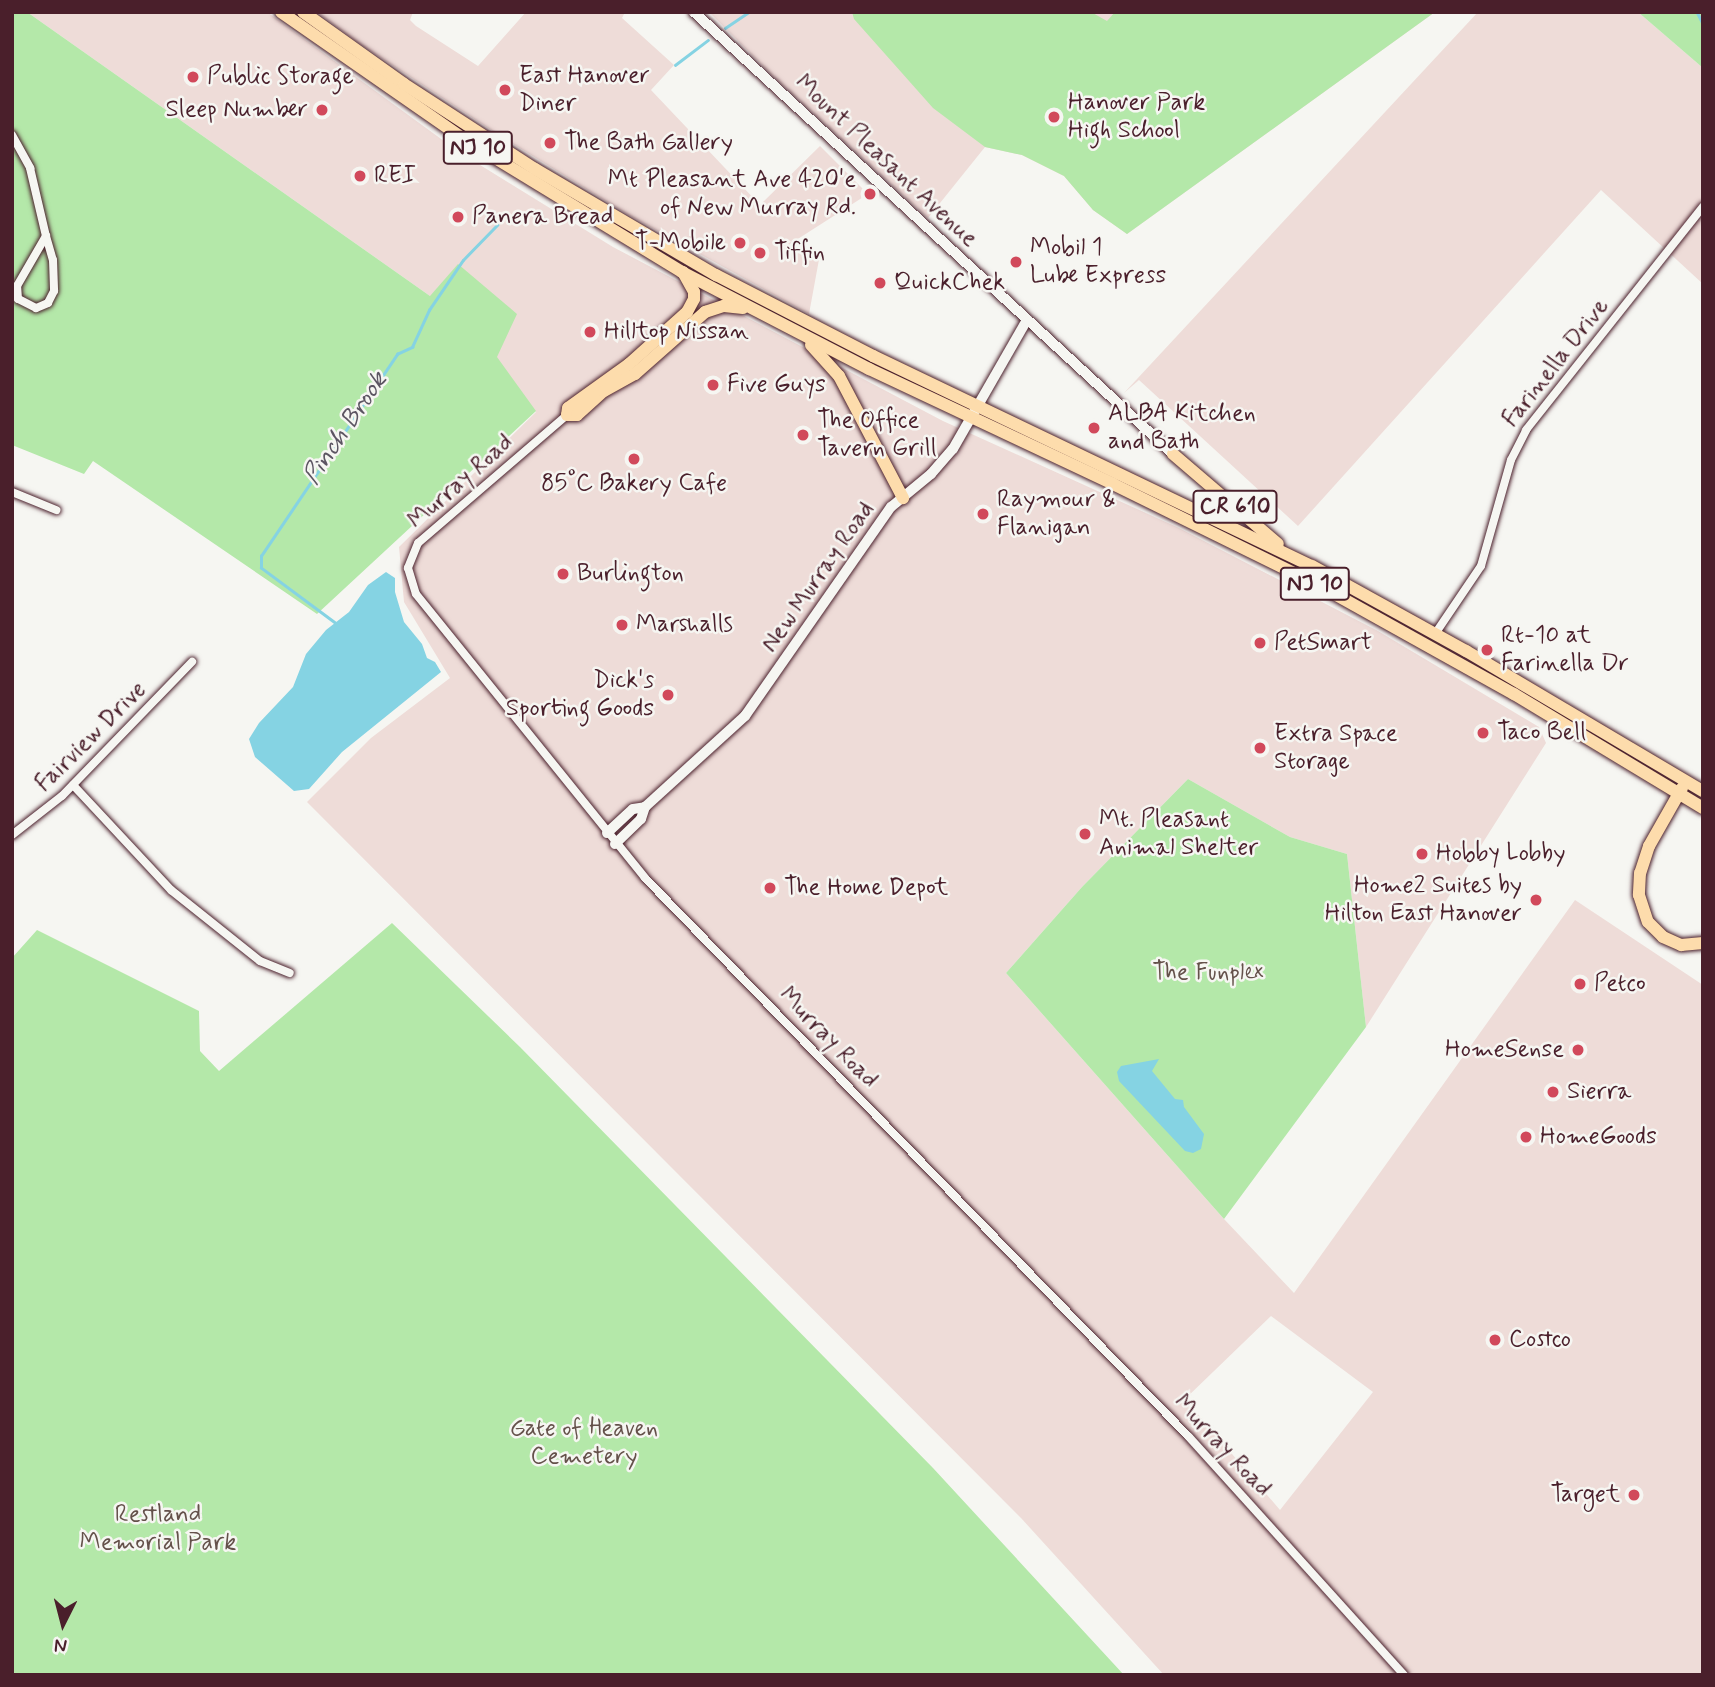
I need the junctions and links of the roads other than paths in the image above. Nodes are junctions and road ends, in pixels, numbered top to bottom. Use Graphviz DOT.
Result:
graph roads {
  1 [pos="281,12"];
  2 [pos="303,12"];
  3 [pos="694,12"];
  4 [pos="12,135"];
  5 [pos="1703,207"];
  6 [pos="46,236"];
  7 [pos="682,272"];
  8 [pos="750,309"];
  9 [pos="1027,320"];
  10 [pos="788,328"];
  11 [pos="974,412"];
  12 [pos="567,415"];
  13 [pos="1173,454"];
  14 [pos="12,492"];
  15 [pos="903,498"];
  16 [pos="56,510"];
  17 [pos="1297,560"];
  18 [pos="1435,634"];
  19 [pos="192,662"];
  20 [pos="73,785"];
  21 [pos="1682,787"];
  22 [pos="1703,791"];
  23 [pos="645,807"];
  24 [pos="1703,808"];
  25 [pos="607,833"];
  26 [pos="12,835"];
  27 [pos="615,844"];
  28 [pos="1703,943"];
  29 [pos="290,973"];
  30 [pos="1404,1675"];
  1 -- 7 [label="main road, NJ 10"];
  2 -- 11 [label="main road, NJ 10"];
  3 -- 9 [label="street, Mount Pleasant Avenue / CR 610"];
  4 -- 6 [label="street"];
  5 -- 18 [label="street, Farinella Drive"];
  6 -- 6 [label="street"];
  7 -- 8 [label="main road, NJ 10"];
  7 -- 12 [label="main road"];
  8 -- 10 [label="main road, NJ 10"];
  8 -- 12 [label="main road"];
  9 -- 11 [label="street, New Murray Road"];
  9 -- 13 [label="street, Mount Pleasant Avenue / CR 610"];
  10 -- 11 [label="main road, NJ 10"];
  10 -- 15 [label="main road"];
  11 -- 15 [label="street, New Murray Road"];
  11 -- 17 [label="main road, NJ 10"];
  11 -- 21 [label="main road, NJ 10"];
  12 -- 25 [label="street, Murray Road"];
  13 -- 17 [label="main road, CR 610"];
  14 -- 16 [label="street"];
  15 -- 23 [label="street, New Murray Road"];
  17 -- 18 [label="main road, NJ 10"];
  18 -- 21 [label="main road, NJ 10"];
  19 -- 20 [label="street, Fairview Drive"];
  20 -- 26 [label="street, Fairview Drive"];
  20 -- 29 [label="street"];
  21 -- 22 [label="main road, NJ 10"];
  21 -- 24 [label="main road, NJ 10"];
  21 -- 28 [label="main road"];
  23 -- 25 [label="street, New Murray Road"];
  23 -- 27 [label="street, New Murray Road"];
  25 -- 27 [label="street, Murray Road"];
  27 -- 30 [label="street, Murray Road"];
}
